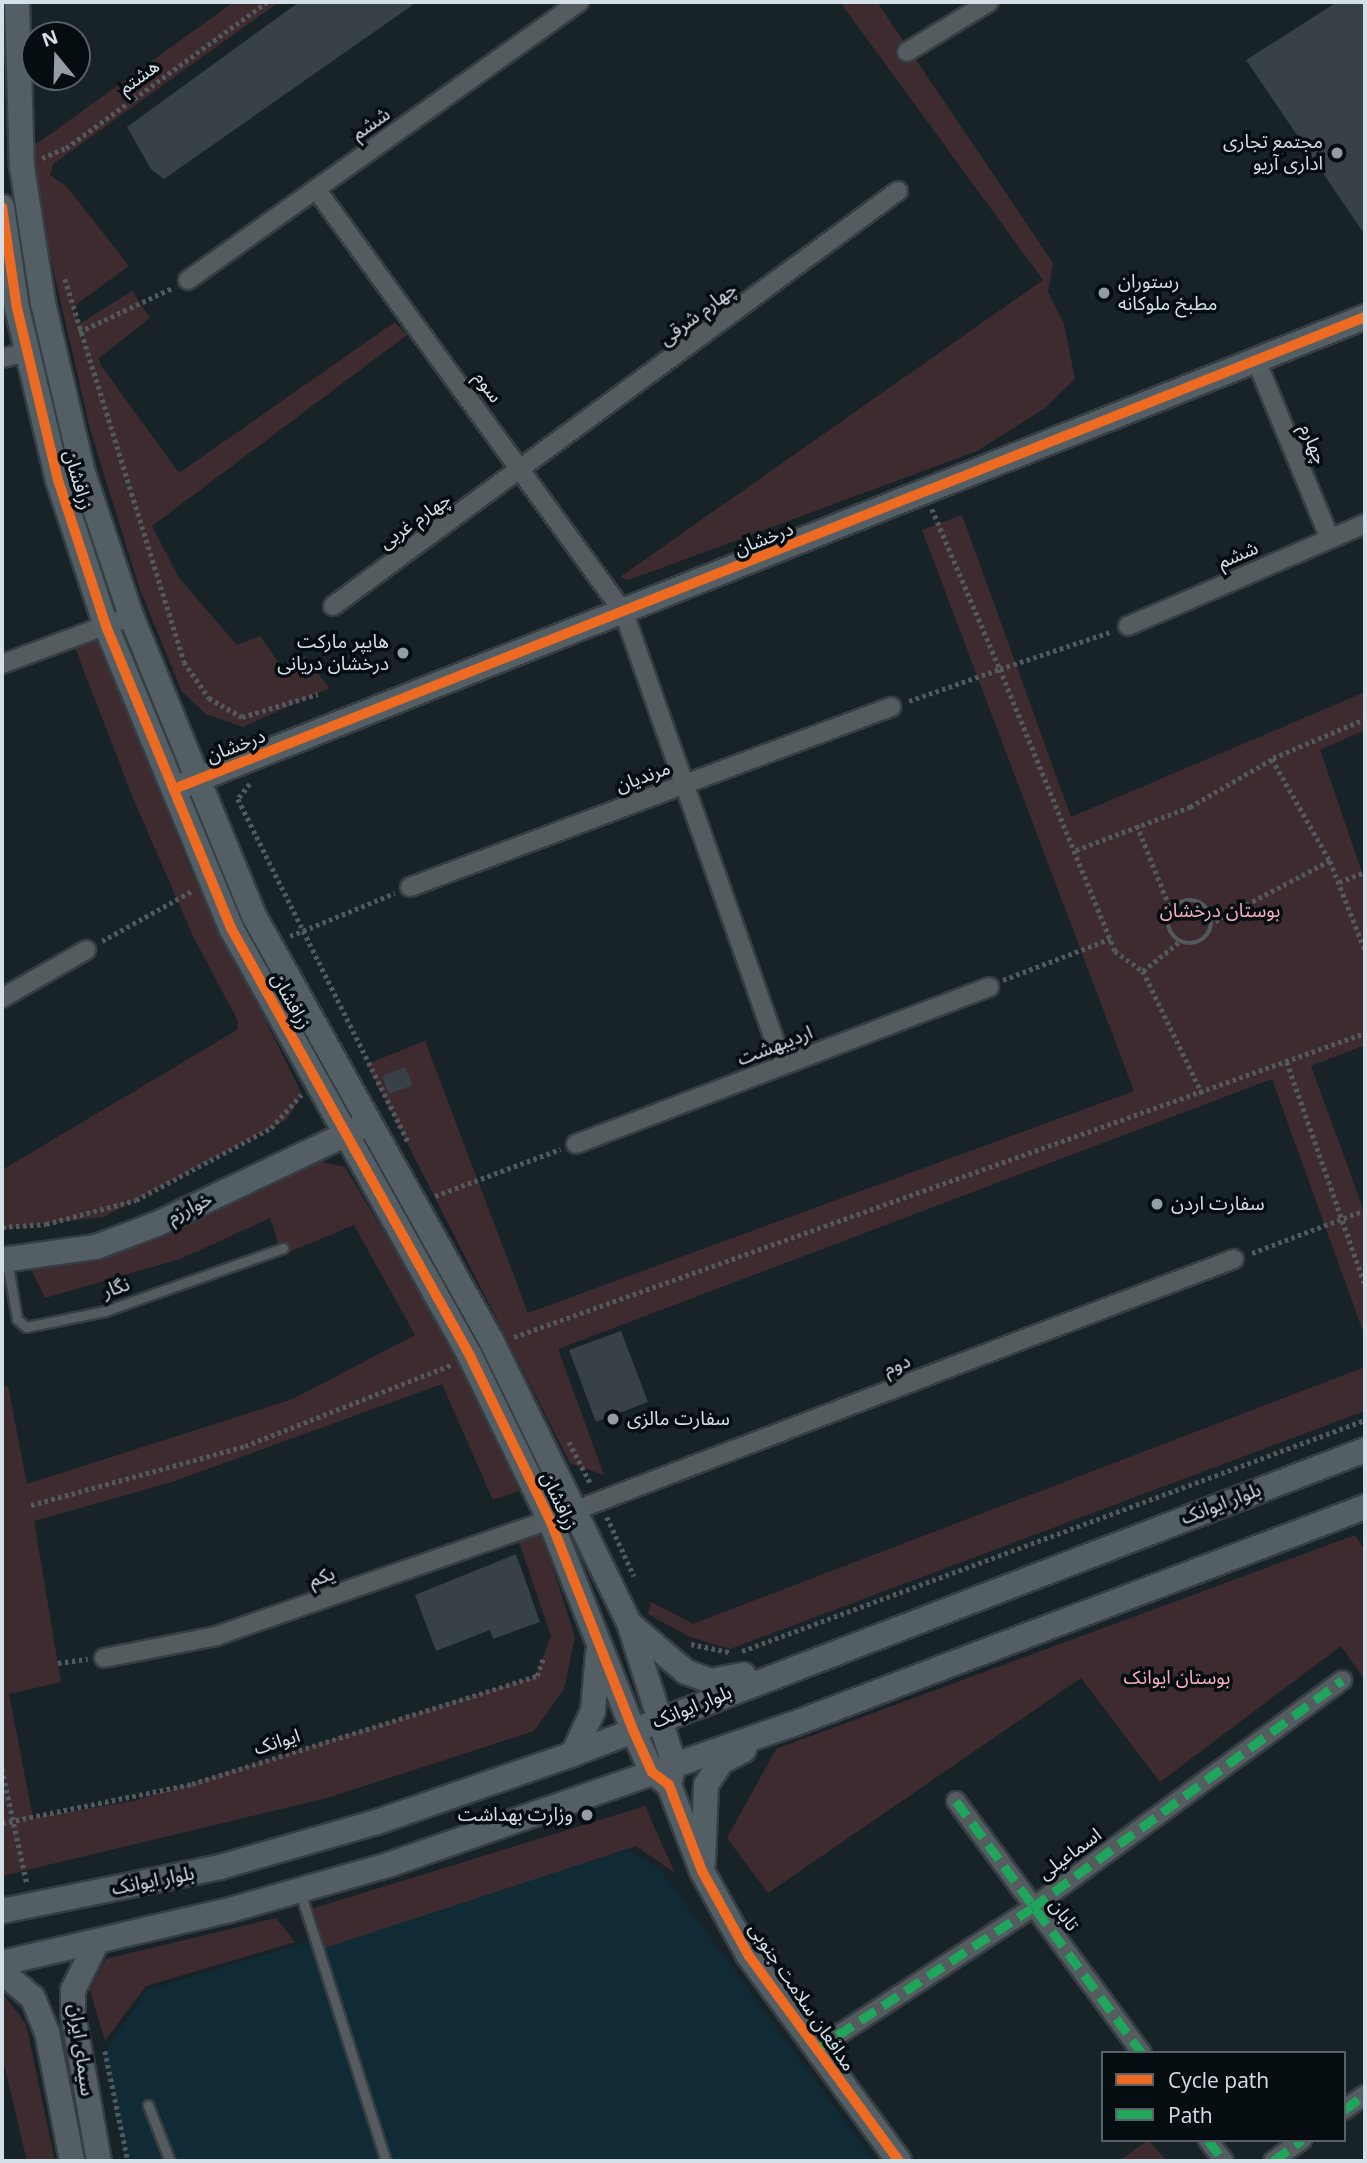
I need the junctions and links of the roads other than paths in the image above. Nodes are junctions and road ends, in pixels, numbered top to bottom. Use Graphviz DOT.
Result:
graph roads {
  1 [pos="17,2"];
  2 [pos="579,2"];
  3 [pos="989,2"];
  4 [pos="907,52"];
  5 [pos="316,189"];
  6 [pos="898,191"];
  7 [pos="2,207"];
  8 [pos="188,280"];
  9 [pos="1365,317"];
  10 [pos="28,352"];
  11 [pos="2,358"];
  12 [pos="1258,365"];
  13 [pos="523,470"];
  14 [pos="1365,524"];
  15 [pos="1330,539"];
  16 [pos="333,606"];
  17 [pos="624,612"];
  18 [pos="131,616"];
  19 [pos="106,626"];
  20 [pos="1128,626"];
  21 [pos="2,664"];
  22 [pos="891,707"];
  23 [pos="184,785"];
  24 [pos="680,786"];
  25 [pos="410,887"];
  26 [pos="86,950"];
  27 [pos="989,986"];
  28 [pos="2,998"];
  29 [pos="783,1065"];
  30 [pos="369,1123"];
  31 [pos="345,1135"];
  32 [pos="576,1144"];
  33 [pos="283,1248"];
  34 [pos="1234,1259"];
  35 [pos="5,1261"];
  36 [pos="1365,1450"];
  37 [pos="1365,1507"];
  38 [pos="574,1510"];
  39 [pos="550,1520"];
  40 [pos="629,1623"];
  41 [pos="596,1634"];
  42 [pos="104,1658"];
  43 [pos="789,1667"];
  44 [pos="1342,1680"];
  45 [pos="662,1721"];
  46 [pos="792,1726"];
  47 [pos="632,1730"];
  48 [pos="573,1754"];
  49 [pos="665,1774"];
  50 [pos="956,1801"];
  51 [pos="702,1871"];
  52 [pos="300,1890"];
  53 [pos="1032,1908"];
  54 [pos="2,1911"];
  55 [pos="96,1944"];
  56 [pos="2,1963"];
  57 [pos="2,1972"];
  58 [pos="815,2050"];
  59 [pos="1140,2051"];
  60 [pos="1365,2095"];
  61 [pos="148,2105"];
  62 [pos="1346,2109"];
  63 [pos="1210,2142"];
  64 [pos="1299,2142"];
  65 [pos="72,2161"];
  66 [pos="99,2161"];
  67 [pos="170,2161"];
  68 [pos="386,2161"];
  69 [pos="899,2161"];
  70 [pos="1224,2161"];
  71 [pos="1273,2161"];
  1 -- 18 [label="street, زرافشان"];
  2 -- 5 [label="street, ششم"];
  3 -- 4 [label="street"];
  5 -- 8 [label="street, ششم"];
  5 -- 13 [label="street, سوم"];
  6 -- 13 [label="street, چهارم شرقی"];
  7 -- 10 [label="street, زرافشان"];
  9 -- 12 [label="street, درخشان"];
  10 -- 11 [label="street"];
  10 -- 19 [label="street, زرافشان"];
  12 -- 15 [label="street, چهارم"];
  12 -- 17 [label="street, درخشان"];
  13 -- 16 [label="street, چهارم غربی"];
  13 -- 17 [label="street, سوم"];
  14 -- 15 [label="street, ششم"];
  15 -- 20 [label="street, ششم"];
  17 -- 23 [label="street, درخشان"];
  17 -- 24 [label="street, سوم"];
  18 -- 19 [label="street"];
  18 -- 23 [label="street, زرافشان"];
  19 -- 21 [label="street"];
  19 -- 23 [label="street, زرافشان"];
  22 -- 24 [label="street, مرنديان"];
  23 -- 30 [label="street, زرافشان"];
  23 -- 31 [label="street, زرافشان"];
  24 -- 25 [label="street, مرنديان"];
  24 -- 29 [label="street, سوم"];
  26 -- 28 [label="street"];
  27 -- 29 [label="street, اردیبهشت"];
  29 -- 32 [label="street, اردیبهشت"];
  30 -- 31 [label="street, خوارزم"];
  30 -- 38 [label="street, زرافشان"];
  31 -- 35 [label="street, خوارزم"];
  31 -- 39 [label="street, زرافشان"];
  33 -- 35 [label="lane, نگار"];
  34 -- 38 [label="street, دوم"];
  36 -- 43 [label="street, بلوار ایوانک"];
  37 -- 46 [label="street"];
  38 -- 39 [label="street, دوم"];
  38 -- 40 [label="street, زرافشان"];
  39 -- 41 [label="street, زرافشان"];
  39 -- 42 [label="street, یکم"];
  40 -- 43 [label="street"];
  40 -- 45 [label="street, زرافشان"];
  41 -- 47 [label="street, زرافشان"];
  41 -- 48 [label="street"];
  43 -- 45 [label="street, بلوار ایوانک"];
  44 -- 53 [label="street, اسماعیلی"];
  45 -- 47 [label="street, بلوار ایوانک"];
  45 -- 49 [label="street, زرافشان"];
  46 -- 49 [label="street"];
  46 -- 51 [label="street"];
  47 -- 48 [label="street, بلوار ایوانک"];
  47 -- 49 [label="street, زرافشان"];
  48 -- 54 [label="street, بلوار ایوانک"];
  49 -- 51 [label="street, مدافعان سلامت جنوبی"];
  49 -- 52 [label="street"];
  50 -- 53 [label="street, تابان"];
  51 -- 58 [label="street, مدافعان سلامت جنوبی"];
  52 -- 55 [label="street"];
  52 -- 68 [label="lane"];
  53 -- 58 [label="street, اسماعیلی"];
  53 -- 59 [label="street, تابان"];
  55 -- 56 [label="street"];
  55 -- 66 [label="street, سیمای ایران"];
  57 -- 65 [label="street, سیمای ایران"];
  58 -- 69 [label="street, مدافعان سلامت جنوبی"];
  60 -- 62 [label="street"];
  61 -- 67 [label="lane"];
  63 -- 70 [label="street"];
  64 -- 71 [label="street"];
}
